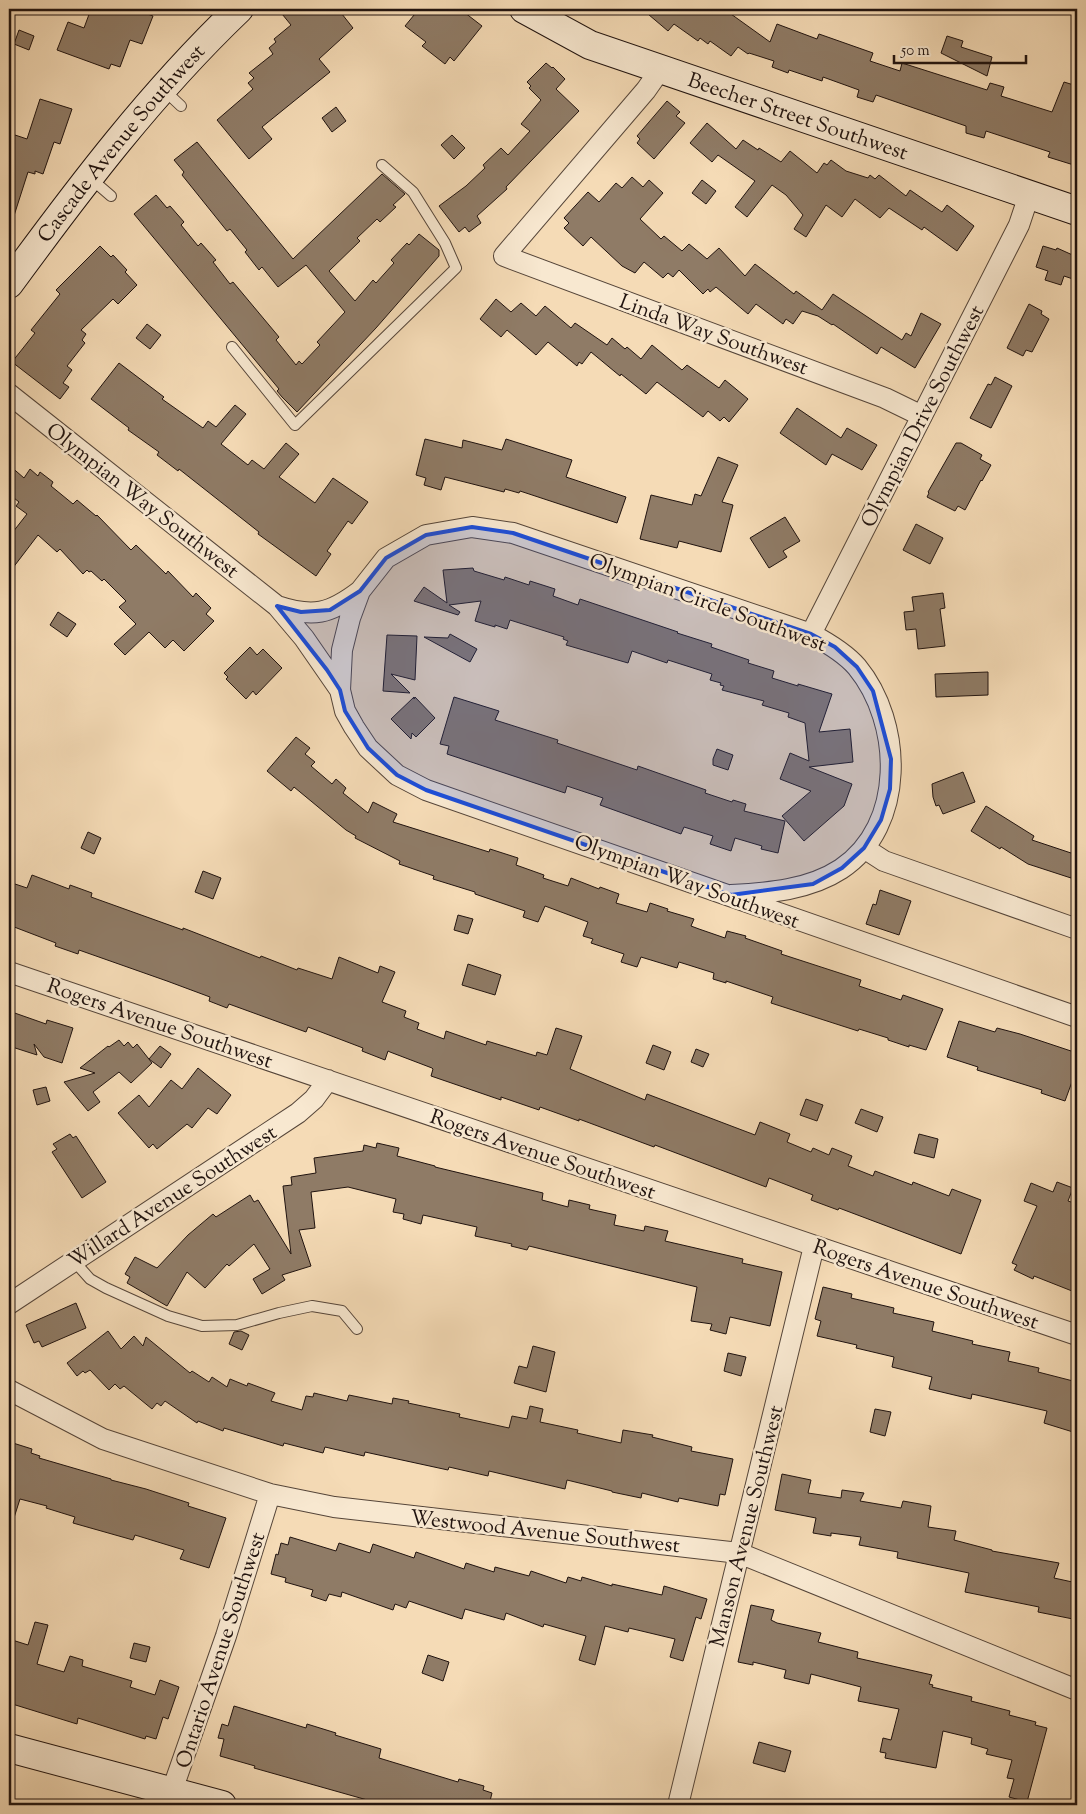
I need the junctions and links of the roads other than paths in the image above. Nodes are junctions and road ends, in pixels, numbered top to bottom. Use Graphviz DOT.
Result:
graph roads {
  1 [pos="239,9"];
  2 [pos="528,10"];
  3 [pos="660,70"];
  4 [pos="382,165"];
  5 [pos="88,177"];
  6 [pos="1029,195"];
  7 [pos="111,196"];
  8 [pos="1077,211"];
  9 [pos="9,284"];
  10 [pos="232,347"];
  11 [pos="9,394"];
  12 [pos="922,416"];
  13 [pos="360,591"];
  14 [pos="277,606"];
  15 [pos="811,634"];
  16 [pos="342,650"];
  17 [pos="340,690"];
  18 [pos="864,848"];
  19 [pos="732,895"];
  20 [pos="1077,929"];
  21 [pos="9,972"];
  22 [pos="1077,1017"];
  23 [pos="328,1080"];
  24 [pos="814,1246"];
  25 [pos="74,1261"];
  26 [pos="9,1304"];
  27 [pos="357,1329"];
  28 [pos="1077,1335"];
  29 [pos="9,1390"];
  30 [pos="270,1494"];
  31 [pos="739,1553"];
  32 [pos="1077,1690"];
  33 [pos="9,1748"];
  34 [pos="170,1798"];
  35 [pos="222,1805"];
  36 [pos="678,1805"];
  1 -- 5 [label="street, Cascade Avenue Southwest"];
  2 -- 3 [label="street, Beecher Street Southwest"];
  3 -- 6 [label="street, Beecher Street Southwest"];
  3 -- 12 [label="street, Linda Way Southwest"];
  4 -- 10 [label="lane"];
  5 -- 7 [label="lane"];
  5 -- 9 [label="street, Cascade Avenue Southwest"];
  6 -- 8 [label="street, Beecher Street Southwest"];
  6 -- 12 [label="street, Olympian Drive Southwest"];
  11 -- 14 [label="street, Olympian Way Southwest"];
  12 -- 15 [label="street, Olympian Drive Southwest"];
  13 -- 14 [label="street, Olympian Way Southwest"];
  13 -- 15 [label="street, Olympian Circle Southwest"];
  13 -- 16 [label="street, Olympian Circle Southwest"];
  14 -- 17 [label="street, Olympian Way Southwest"];
  15 -- 18 [label="street, Olympian Circle Southwest"];
  16 -- 17 [label="street, Olympian Way Southwest"];
  17 -- 19 [label="street, Olympian Way Southwest"];
  18 -- 19 [label="street, Olympian Circle Southwest"];
  18 -- 20 [label="street"];
  19 -- 22 [label="street, Olympian Way Southwest"];
  21 -- 23 [label="street, Rogers Avenue Southwest"];
  23 -- 24 [label="street, Rogers Avenue Southwest"];
  23 -- 25 [label="street, Willard Avenue Southwest"];
  24 -- 28 [label="street, Rogers Avenue Southwest"];
  24 -- 31 [label="street, Manson Avenue Southwest"];
  25 -- 26 [label="street, Willard Avenue Southwest"];
  25 -- 27 [label="lane"];
  29 -- 30 [label="street, Westwood Avenue Southwest"];
  30 -- 31 [label="street, Westwood Avenue Southwest"];
  30 -- 34 [label="street, Ontario Avenue Southwest"];
  31 -- 32 [label="street, Westwood Avenue Southwest"];
  31 -- 36 [label="street, Manson Avenue Southwest"];
  33 -- 34 [label="street"];
  34 -- 35 [label="street"];
}
